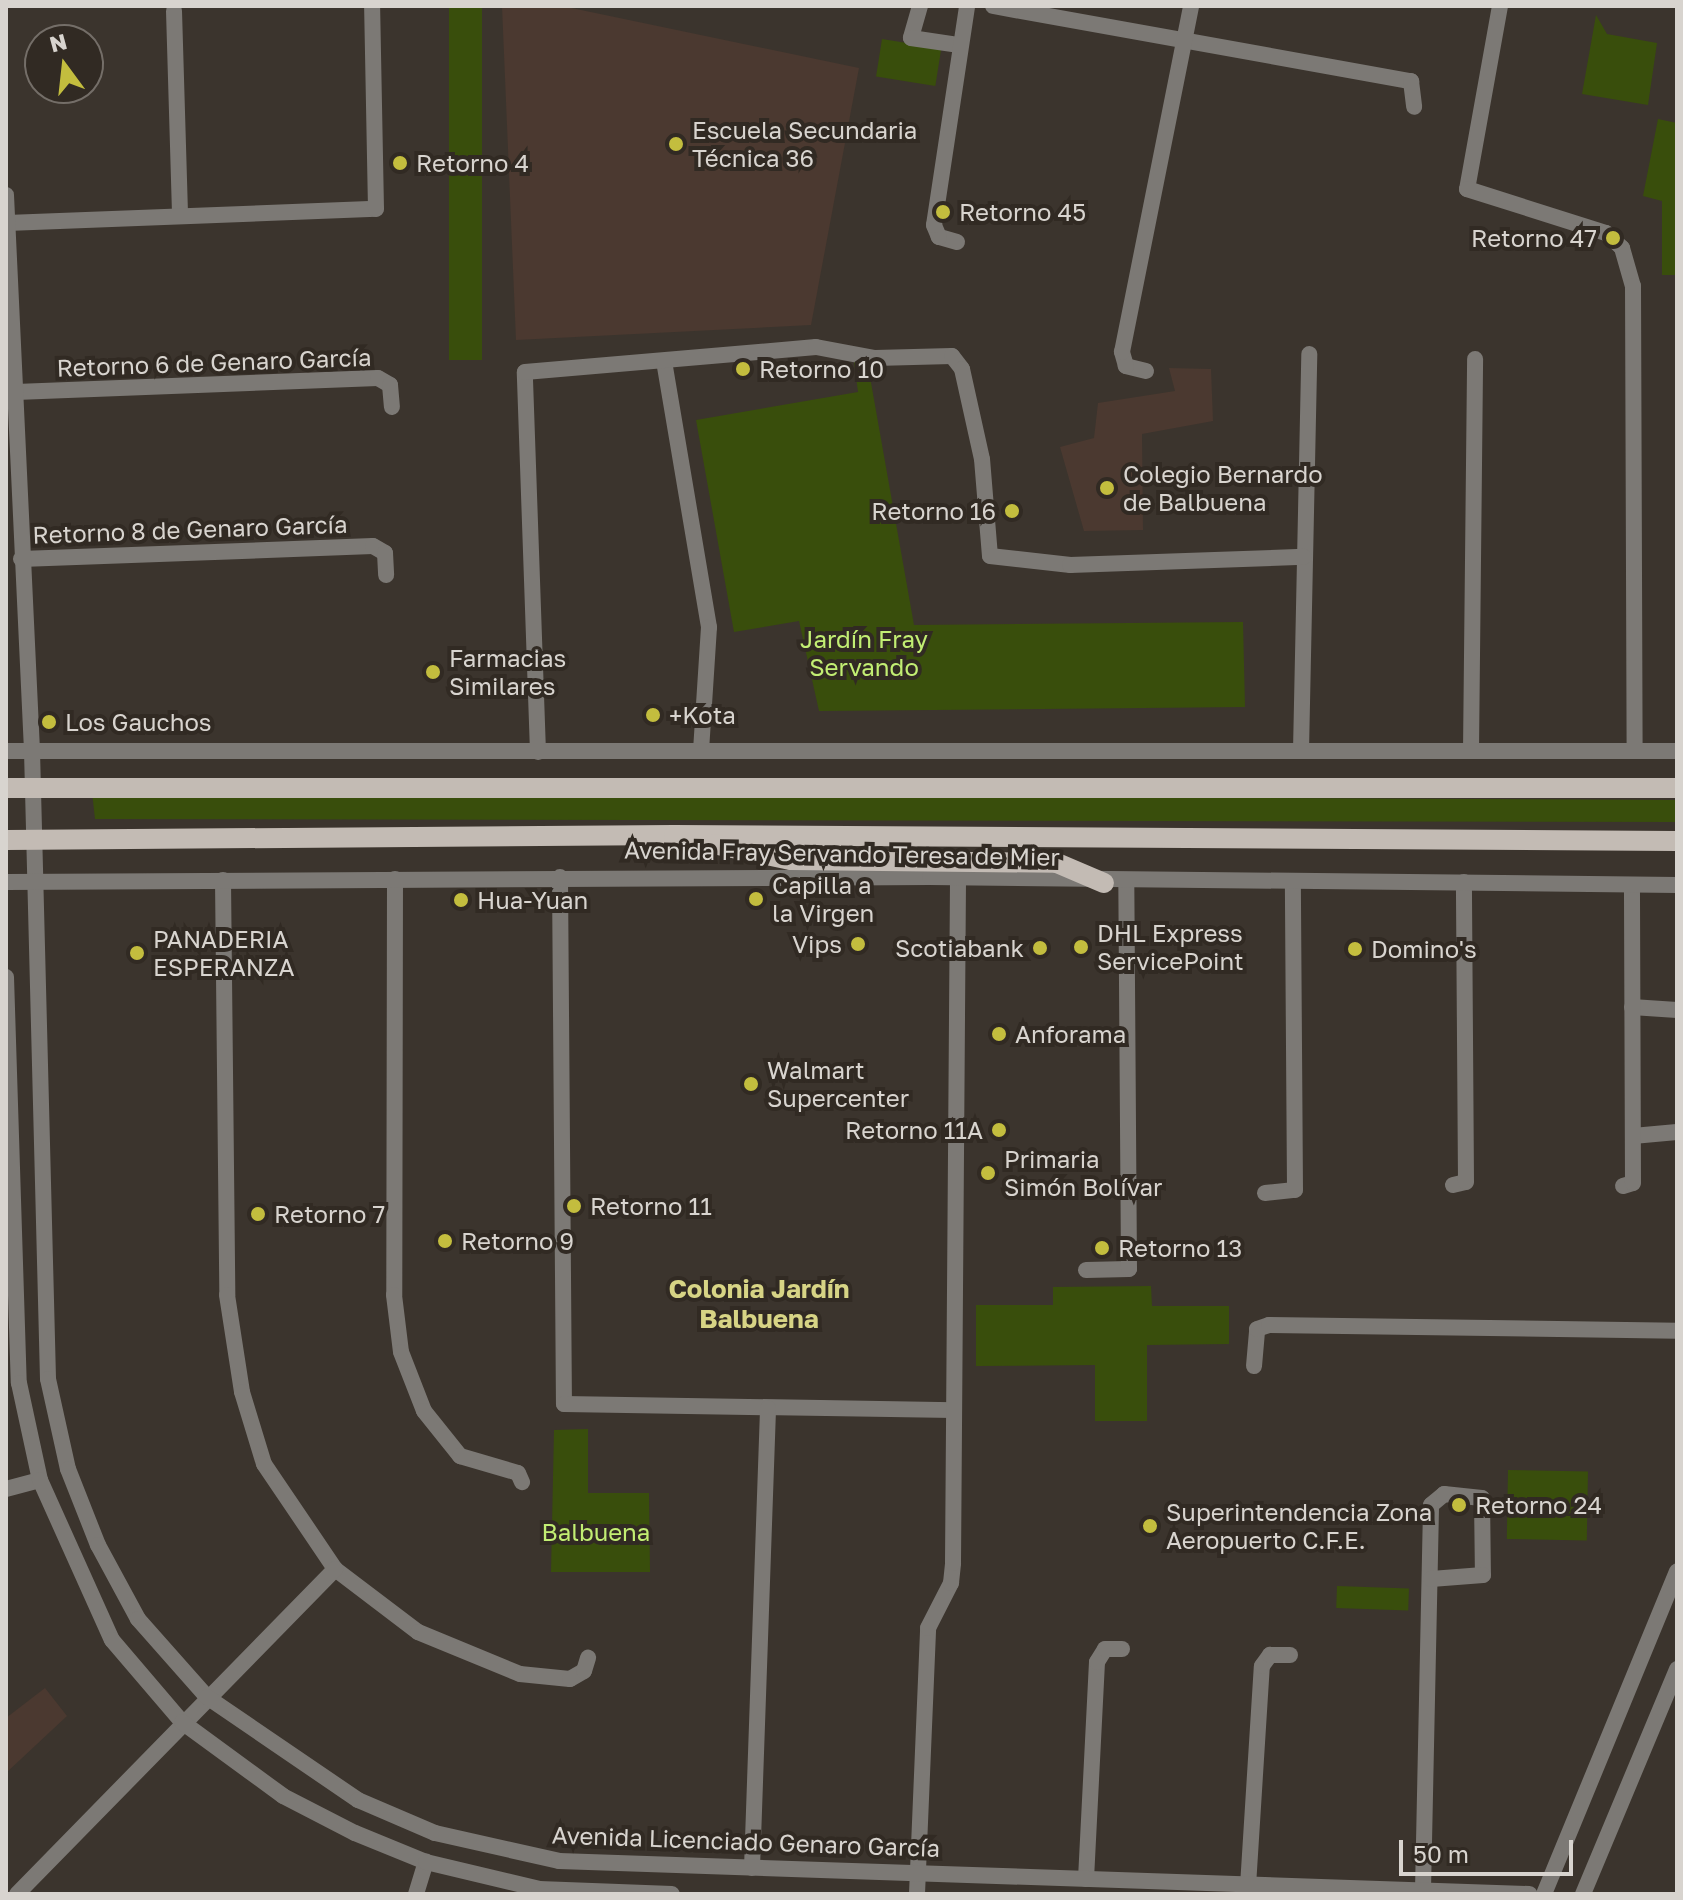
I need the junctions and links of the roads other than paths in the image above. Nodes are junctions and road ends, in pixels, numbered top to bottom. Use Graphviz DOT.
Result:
graph roads {
  1 [pos="372,6"];
  2 [pos="920,6"];
  3 [pos="967,6"];
  4 [pos="993,6"];
  5 [pos="1191,6"];
  6 [pos="1500,6"];
  7 [pos="174,11"];
  8 [pos="1185,39"];
  9 [pos="959,45"];
  10 [pos="1414,107"];
  11 [pos="6,195"];
  12 [pos="180,215"];
  13 [pos="7,223"];
  14 [pos="957,242"];
  15 [pos="8,288"];
  16 [pos="1309,354"];
  17 [pos="1475,359"];
  18 [pos="664,361"];
  19 [pos="1146,371"];
  20 [pos="16,392"];
  21 [pos="392,407"];
  22 [pos="1304,557"];
  23 [pos="21,559"];
  24 [pos="386,575"];
  25 [pos="6,751"];
  26 [pos="32,751"];
  27 [pos="701,751"];
  28 [pos="1301,751"];
  29 [pos="1471,751"];
  30 [pos="1635,751"];
  31 [pos="1677,751"];
  32 [pos="538,752"];
  33 [pos="6,788"];
  34 [pos="32,788"];
  35 [pos="1677,788"];
  36 [pos="674,835"];
  37 [pos="32,839"];
  38 [pos="6,840"];
  39 [pos="1677,841"];
  40 [pos="560,877"];
  41 [pos="395,879"];
  42 [pos="958,879"];
  43 [pos="223,880"];
  44 [pos="6,882"];
  45 [pos="33,882"];
  46 [pos="1464,882"];
  47 [pos="1104,883"];
  48 [pos="1126,883"];
  49 [pos="1293,884"];
  50 [pos="1677,885"];
  51 [pos="1632,886"];
  52 [pos="6,977"];
  53 [pos="1632,1007"];
  54 [pos="1677,1010"];
  55 [pos="1677,1132"];
  56 [pos="1633,1136"];
  57 [pos="1453,1185"];
  58 [pos="1623,1186"];
  59 [pos="1265,1193"];
  60 [pos="13,1264"];
  61 [pos="41,1264"];
  62 [pos="1086,1270"];
  63 [pos="1677,1331"];
  64 [pos="1254,1366"];
  65 [pos="768,1408"];
  66 [pos="954,1410"];
  67 [pos="40,1480"];
  68 [pos="522,1482"];
  69 [pos="6,1489"];
  70 [pos="335,1569"];
  71 [pos="1677,1571"];
  72 [pos="1431,1579"];
  73 [pos="1122,1649"];
  74 [pos="1290,1655"];
  75 [pos="588,1658"];
  76 [pos="1677,1669"];
  77 [pos="207,1697"];
  78 [pos="182,1722"];
  79 [pos="426,1862"];
  80 [pos="600,1863"];
  81 [pos="752,1868"];
  82 [pos="916,1872"];
  83 [pos="1086,1879"];
  84 [pos="1248,1886"];
  85 [pos="1423,1890"];
  86 [pos="598,1891"];
  87 [pos="17,1894"];
  88 [pos="416,1894"];
  89 [pos="672,1894"];
  90 [pos="917,1894"];
  91 [pos="1529,1894"];
  92 [pos="1544,1894"];
  93 [pos="1583,1894"];
  1 -- 12 [label="street"];
  2 -- 9 [label="street"];
  3 -- 9 [label="street"];
  4 -- 8 [label="street"];
  5 -- 8 [label="street"];
  6 -- 30 [label="street"];
  7 -- 12 [label="street"];
  8 -- 10 [label="street"];
  8 -- 19 [label="street"];
  9 -- 14 [label="street"];
  11 -- 13 [label="street, Avenida Licenciado Genaro García"];
  12 -- 13 [label="street"];
  13 -- 15 [label="street, Avenida Licenciado Genaro García"];
  15 -- 20 [label="street, Avenida Licenciado Genaro García"];
  16 -- 22 [label="street"];
  17 -- 29 [label="street"];
  18 -- 22 [label="street"];
  18 -- 27 [label="street"];
  18 -- 32 [label="street"];
  20 -- 21 [label="street, Retorno 6 de Genaro García"];
  20 -- 23 [label="street, Avenida Licenciado Genaro García"];
  22 -- 28 [label="street"];
  23 -- 24 [label="street, Retorno 8 de Genaro García"];
  23 -- 26 [label="street, Avenida Licenciado Genaro García"];
  25 -- 26 [label="street"];
  26 -- 32 [label="street"];
  26 -- 34 [label="street, Avenida Licenciado Genaro García"];
  27 -- 28 [label="street"];
  27 -- 32 [label="street"];
  28 -- 29 [label="street"];
  29 -- 30 [label="street"];
  30 -- 31 [label="street"];
  33 -- 34 [label="main road"];
  34 -- 35 [label="main road"];
  34 -- 37 [label="street, Avenida Licenciado Genaro García"];
  36 -- 37 [label="main road, Avenida Fray Servando Teresa de Mier"];
  36 -- 39 [label="main road, Avenida Fray Servando Teresa de Mier"];
  36 -- 47 [label="main road"];
  37 -- 38 [label="main road, Avenida Fray Servando Teresa de Mier"];
  37 -- 45 [label="street, Avenida Licenciado Genaro García"];
  40 -- 41 [label="street, Avenida Fray Servando Teresa de Mier"];
  40 -- 42 [label="street, Avenida Fray Servando Teresa de Mier"];
  40 -- 65 [label="street"];
  41 -- 43 [label="street, Avenida Fray Servando Teresa de Mier"];
  41 -- 68 [label="street"];
  42 -- 47 [label="street, Avenida Fray Servando Teresa de Mier"];
  42 -- 66 [label="street"];
  43 -- 45 [label="street, Avenida Fray Servando Teresa de Mier"];
  43 -- 70 [label="street"];
  44 -- 45 [label="street, Avenida Fray Servando Teresa de Mier"];
  45 -- 61 [label="street, Avenida Licenciado Genaro García"];
  46 -- 49 [label="street, Avenida Fray Servando Teresa de Mier"];
  46 -- 51 [label="street, Avenida Fray Servando Teresa de Mier"];
  46 -- 57 [label="street"];
  47 -- 48 [label="street, Avenida Fray Servando Teresa de Mier"];
  48 -- 49 [label="street, Avenida Fray Servando Teresa de Mier"];
  48 -- 62 [label="street"];
  49 -- 59 [label="street"];
  50 -- 51 [label="street, Avenida Fray Servando Teresa de Mier"];
  51 -- 53 [label="street"];
  52 -- 60 [label="street"];
  53 -- 54 [label="street"];
  53 -- 56 [label="street"];
  55 -- 56 [label="street"];
  56 -- 58 [label="street"];
  60 -- 61 [label="street"];
  60 -- 67 [label="street"];
  61 -- 77 [label="street, Avenida Licenciado Genaro García"];
  63 -- 64 [label="street"];
  65 -- 66 [label="street"];
  65 -- 81 [label="street"];
  66 -- 82 [label="street"];
  67 -- 69 [label="street"];
  67 -- 78 [label="street"];
  70 -- 75 [label="street"];
  70 -- 77 [label="street"];
  71 -- 92 [label="street"];
  72 -- 72 [label="street"];
  72 -- 85 [label="street"];
  73 -- 83 [label="street"];
  74 -- 84 [label="street"];
  76 -- 93 [label="street"];
  77 -- 78 [label="street"];
  77 -- 80 [label="street, Avenida Licenciado Genaro García"];
  78 -- 79 [label="street"];
  78 -- 87 [label="street"];
  79 -- 86 [label="street"];
  79 -- 88 [label="street"];
  80 -- 81 [label="street, Avenida Licenciado Genaro García"];
  80 -- 86 [label="street"];
  81 -- 82 [label="street, Avenida Licenciado Genaro García"];
  82 -- 83 [label="street, Avenida Licenciado Genaro García"];
  82 -- 90 [label="street"];
  83 -- 84 [label="street, Avenida Licenciado Genaro García"];
  84 -- 85 [label="street, Avenida Licenciado Genaro García"];
  85 -- 91 [label="street, Avenida Licenciado Genaro García"];
  86 -- 89 [label="street"];
}
